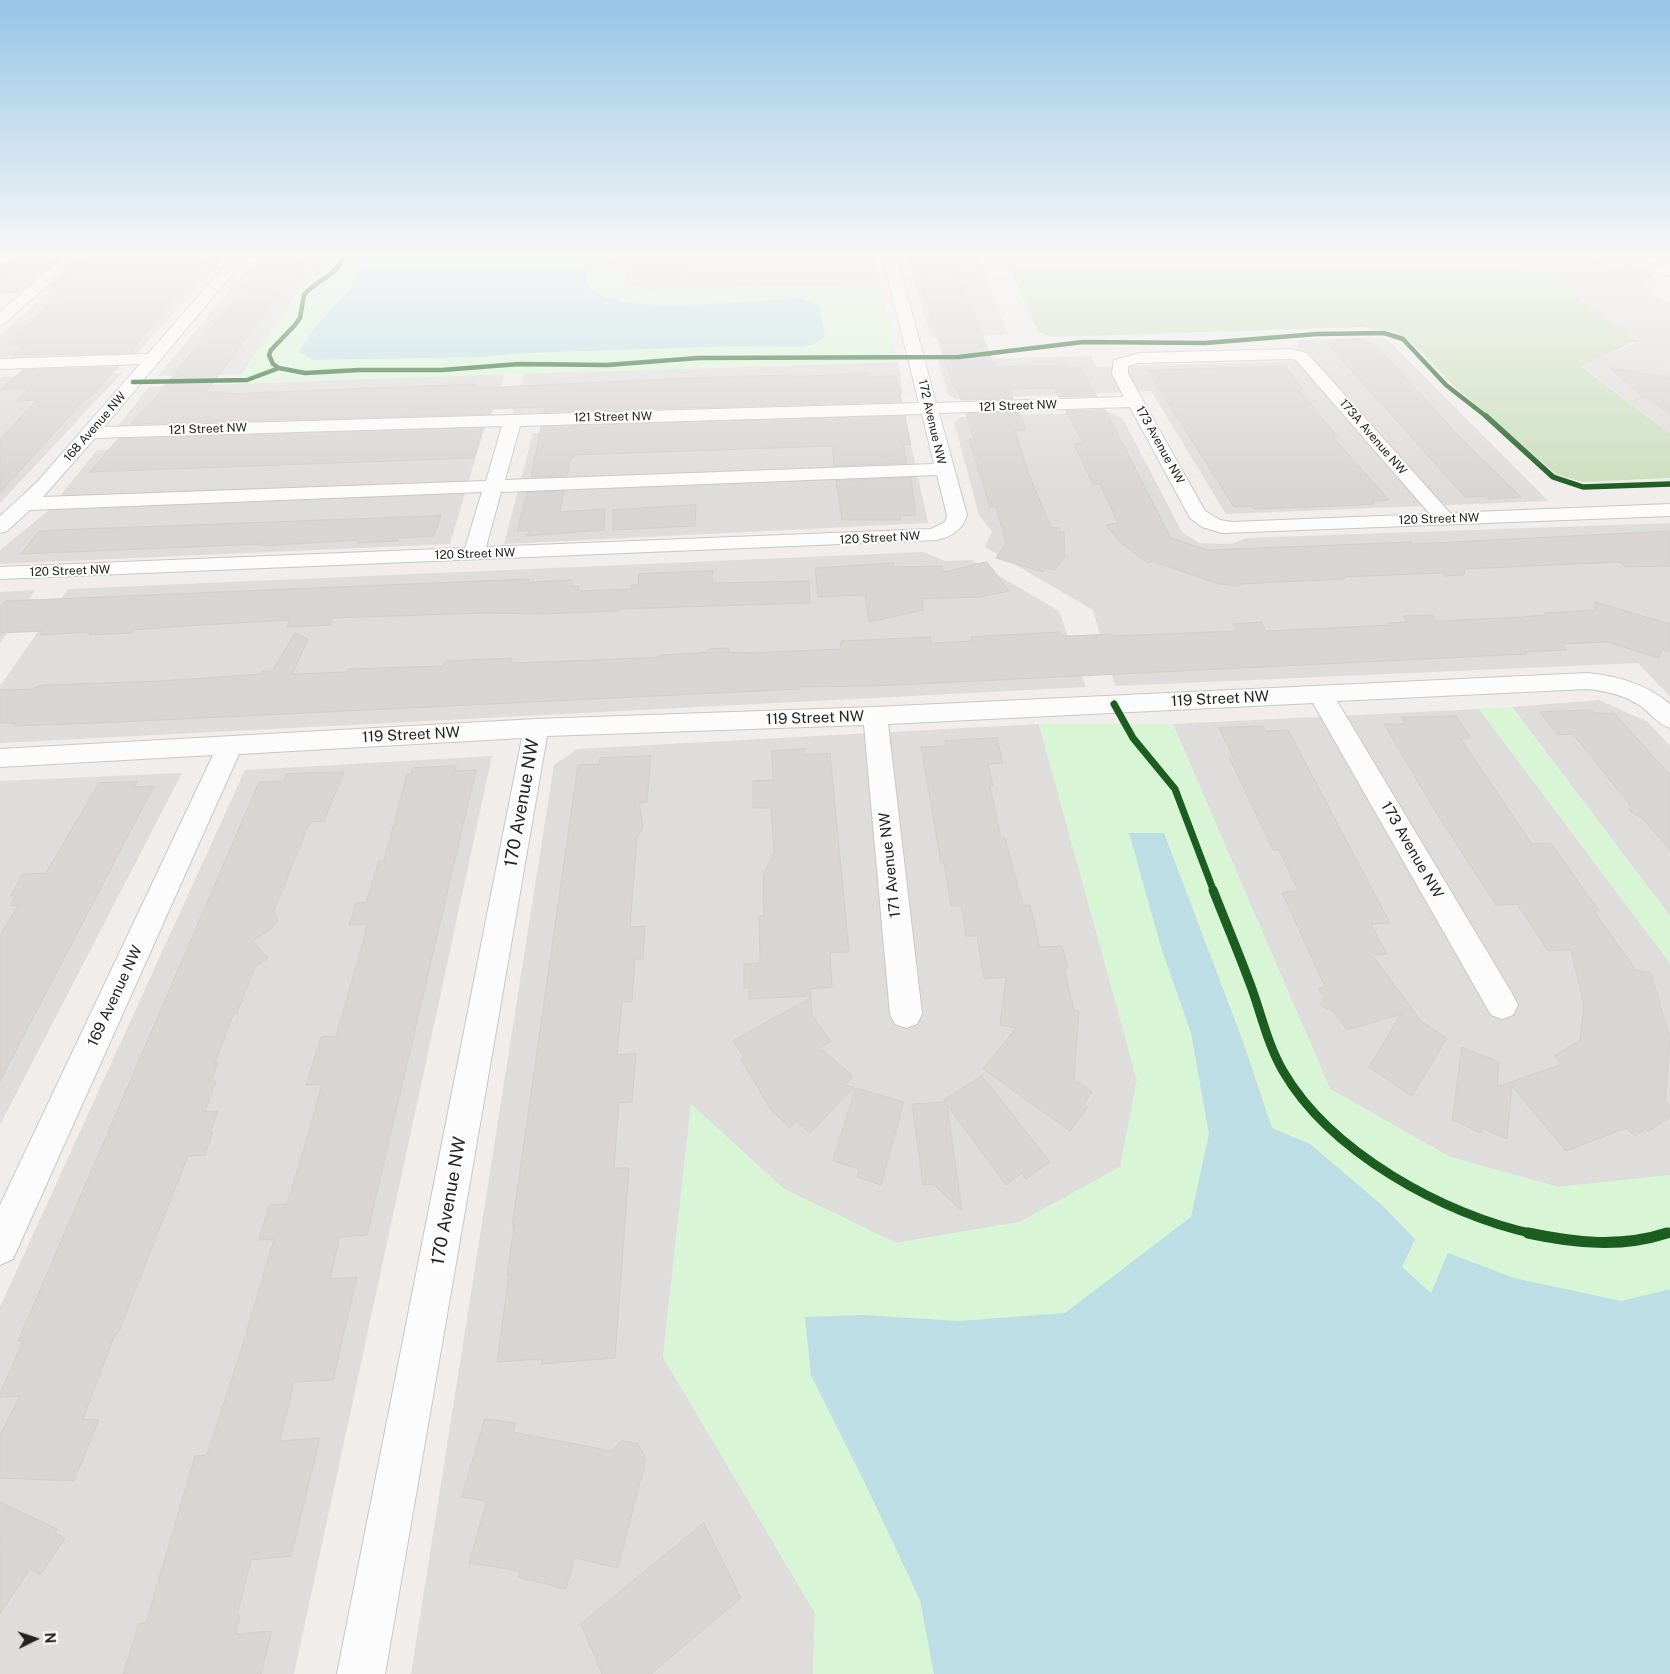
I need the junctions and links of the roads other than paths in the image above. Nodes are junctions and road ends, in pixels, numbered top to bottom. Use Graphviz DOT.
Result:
graph roads {
  1 [pos="176,332"];
  2 [pos="910,332"];
  3 [pos="1301,356"];
  4 [pos="153,359"];
  5 [pos="0,364"];
  6 [pos="1137,402"];
  7 [pos="930,409"];
  8 [pos="512,420"];
  9 [pos="90,433"];
  10 [pos="944,469"];
  11 [pos="493,487"];
  12 [pos="26,504"];
  13 [pos="1670,510"];
  14 [pos="1444,519"];
  15 [pos="1208,523"];
  16 [pos="0,527"];
  17 [pos="949,530"];
  18 [pos="473,554"];
  19 [pos="0,574"];
  20 [pos="1321,695"];
  21 [pos="874,716"];
  22 [pos="1670,719"];
  23 [pos="536,728"];
  24 [pos="230,746"];
  25 [pos="0,758"];
  26 [pos="1502,1005"];
  27 [pos="906,1014"];
  28 [pos="0,1246"];
  29 [pos="362,1674"];
  1 -- 4 [label="street, 168 Avenue NW"];
  2 -- 7 [label="street, 172 Avenue NW"];
  3 -- 6 [label="street, 173 Avenue NW"];
  3 -- 14 [label="street, 173A Avenue NW"];
  4 -- 5 [label="street"];
  4 -- 9 [label="street, 168 Avenue NW"];
  6 -- 7 [label="street, 121 Street NW"];
  6 -- 15 [label="street, 173 Avenue NW"];
  7 -- 8 [label="street, 121 Street NW"];
  7 -- 10 [label="street, 172 Avenue NW"];
  8 -- 9 [label="street, 121 Street NW"];
  8 -- 11 [label="street"];
  9 -- 12 [label="street, 168 Avenue NW"];
  10 -- 11 [label="street"];
  10 -- 17 [label="street, 172 Avenue NW"];
  11 -- 12 [label="street"];
  11 -- 18 [label="street"];
  12 -- 16 [label="street, 168 Avenue NW"];
  13 -- 14 [label="street, 120 Street NW"];
  14 -- 15 [label="street, 120 Street NW"];
  17 -- 18 [label="street, 120 Street NW"];
  18 -- 19 [label="street, 120 Street NW"];
  20 -- 21 [label="street, 119 Street NW"];
  20 -- 22 [label="street, 119 Street NW"];
  20 -- 26 [label="street, 173 Avenue NW"];
  21 -- 23 [label="street, 119 Street NW"];
  21 -- 27 [label="street, 171 Avenue NW"];
  23 -- 24 [label="street, 119 Street NW"];
  23 -- 29 [label="street, 170 Avenue NW"];
  24 -- 25 [label="street, 119 Street NW"];
  24 -- 28 [label="street, 169 Avenue NW"];
}
